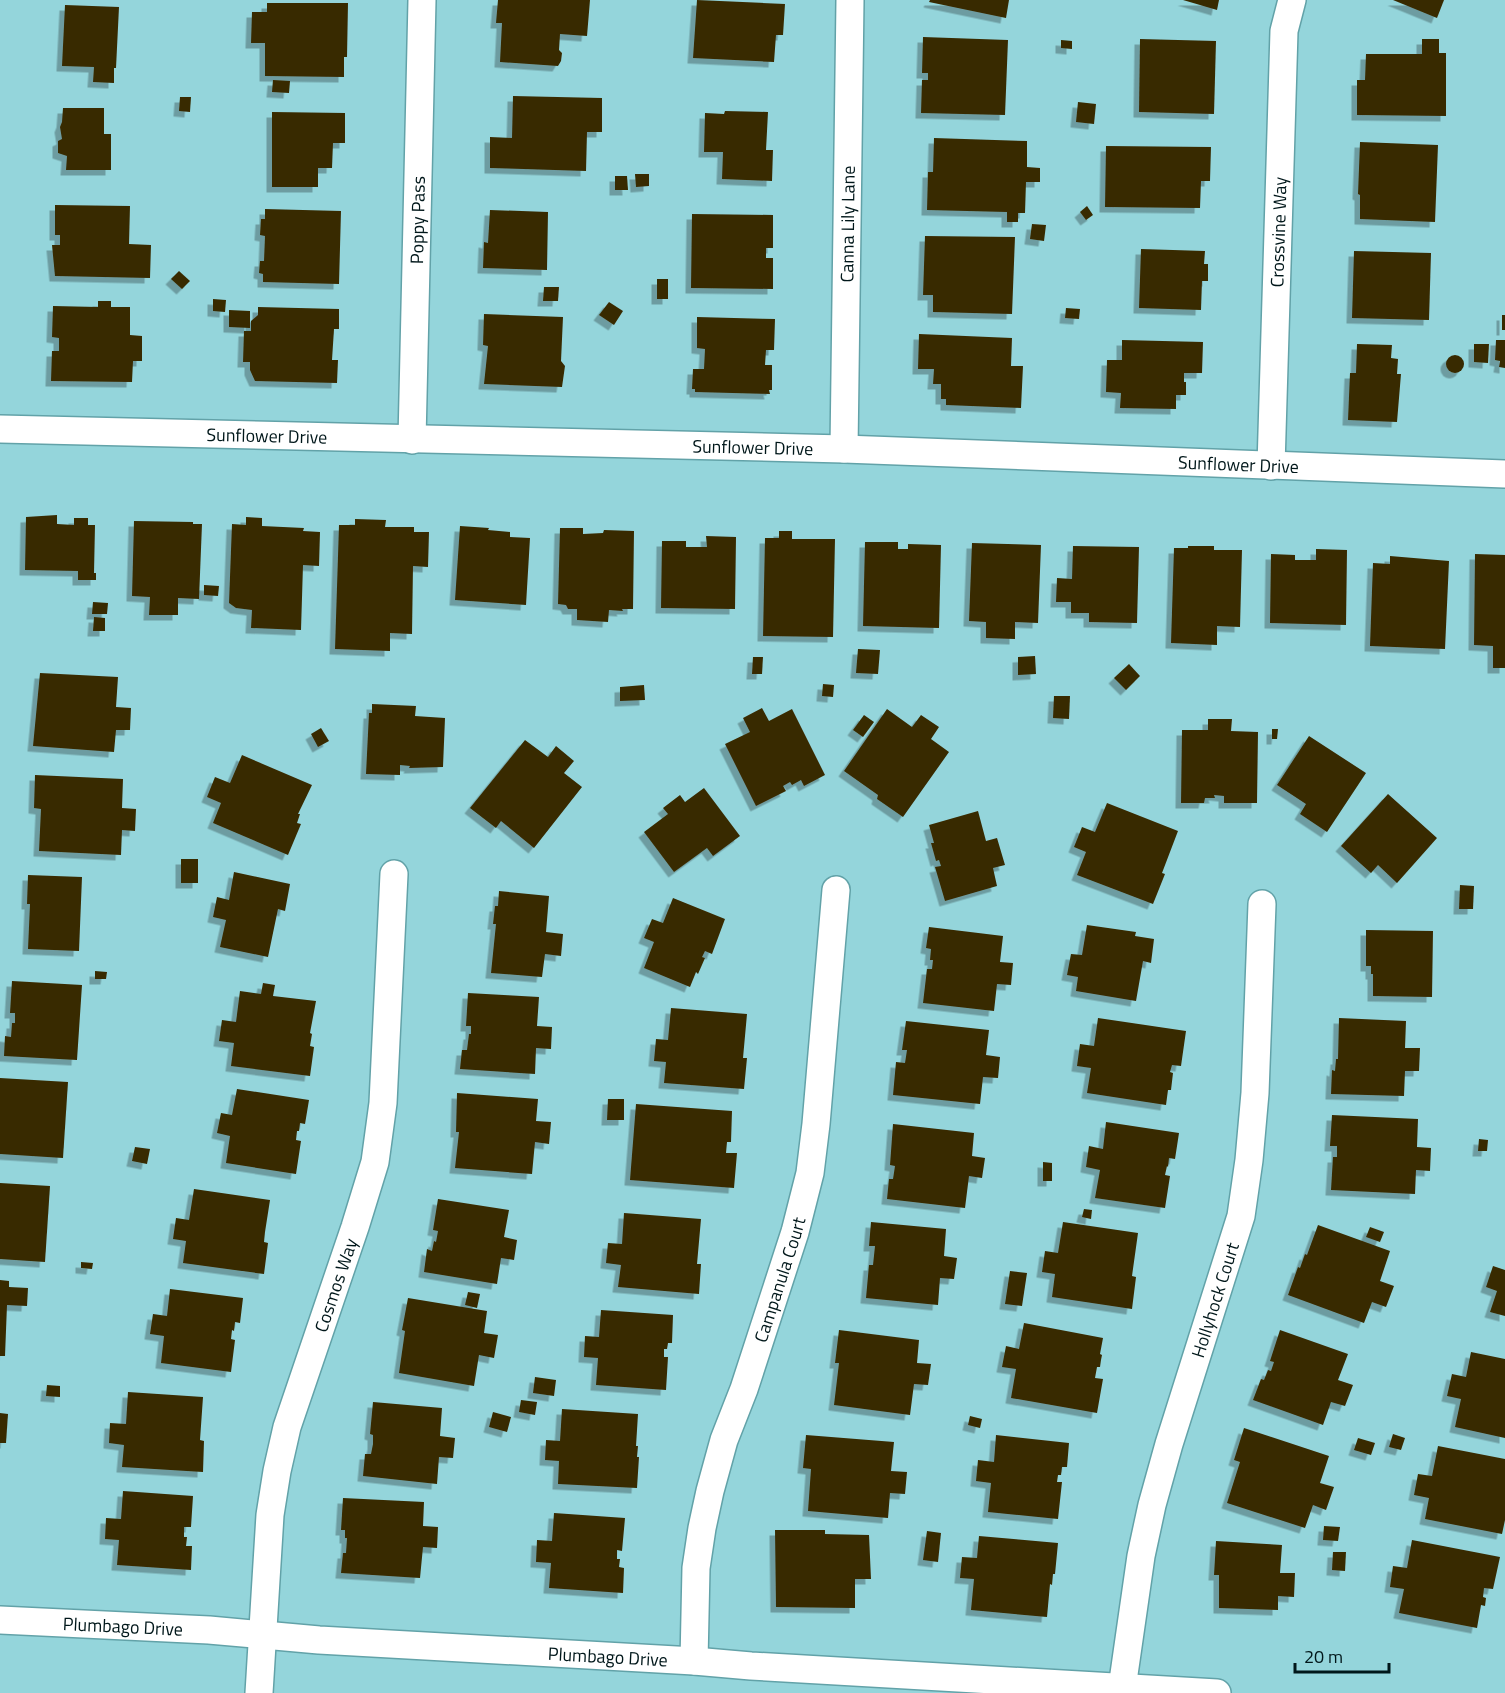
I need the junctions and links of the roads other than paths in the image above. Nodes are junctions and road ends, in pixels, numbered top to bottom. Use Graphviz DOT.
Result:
graph roads {
  1 [pos="422,0"];
  2 [pos="850,0"];
  3 [pos="1292,0"];
  4 [pos="0,429"];
  5 [pos="412,440"];
  6 [pos="844,449"];
  7 [pos="1271,466"];
  8 [pos="1505,474"];
  9 [pos="394,874"];
  10 [pos="836,890"];
  11 [pos="1262,904"];
  12 [pos="0,1620"];
  13 [pos="262,1635"];
  14 [pos="694,1661"];
  15 [pos="1122,1688"];
  16 [pos="259,1693"];
  17 [pos="1217,1693"];
  1 -- 5 [label="street, Poppy Pass"];
  2 -- 6 [label="street, Canna Lily Lane"];
  3 -- 7 [label="street, Crossvine Way"];
  4 -- 5 [label="street, Sunflower Drive"];
  5 -- 6 [label="street, Sunflower Drive"];
  6 -- 7 [label="street, Sunflower Drive"];
  7 -- 8 [label="street, Sunflower Drive"];
  9 -- 13 [label="street, Cosmos Way"];
  10 -- 14 [label="street, Campanula Court"];
  11 -- 15 [label="street, Hollyhock Court"];
  12 -- 13 [label="street, Plumbago Drive"];
  13 -- 14 [label="street, Plumbago Drive"];
  13 -- 16 [label="street, Cosmos Way"];
  14 -- 15 [label="street, Plumbago Drive"];
  15 -- 17 [label="street, Plumbago Drive"];
}
